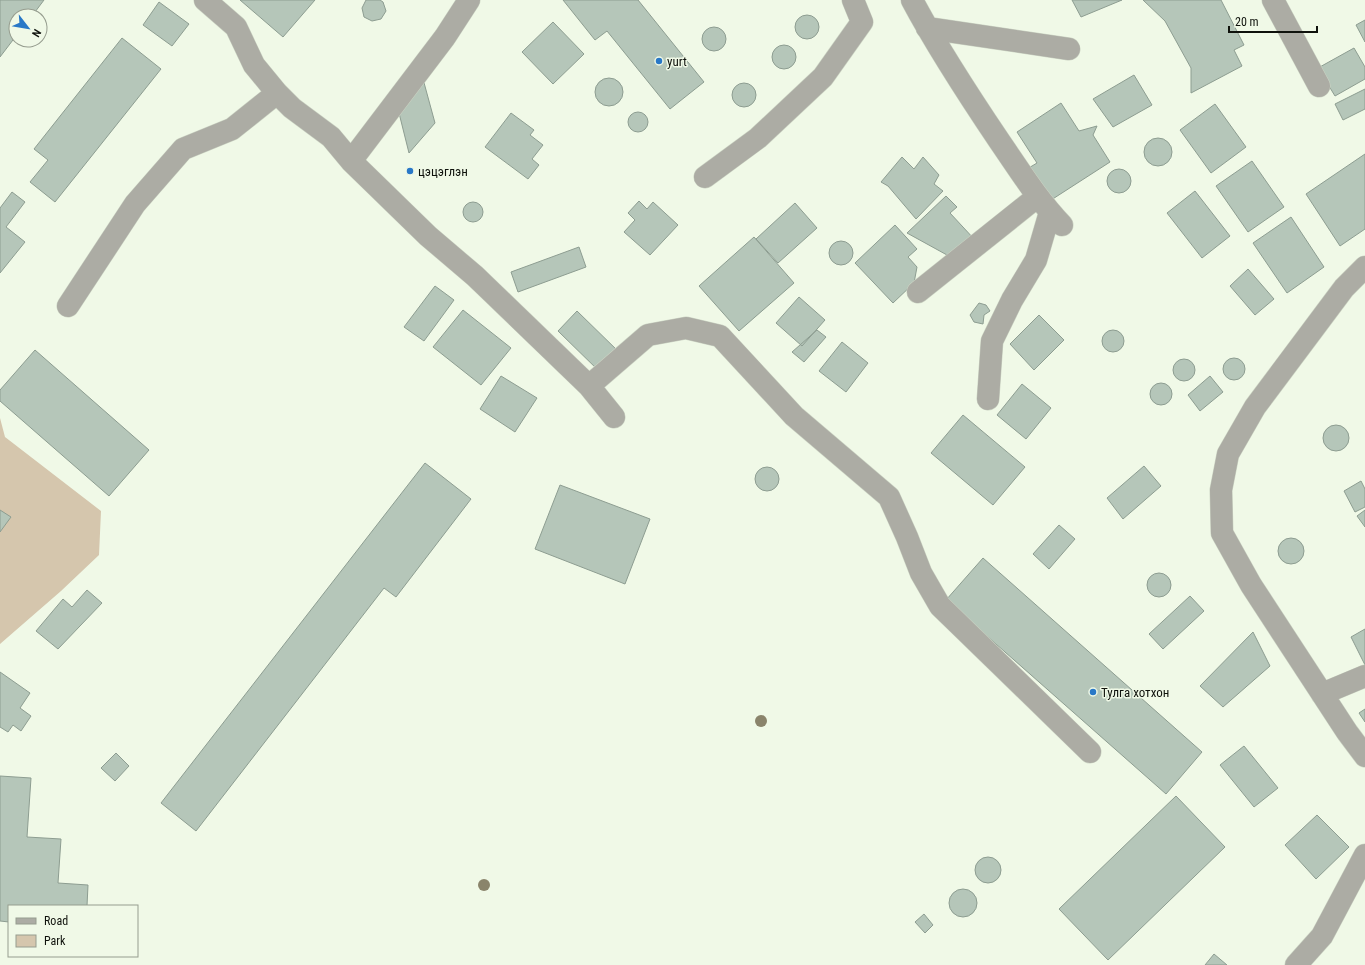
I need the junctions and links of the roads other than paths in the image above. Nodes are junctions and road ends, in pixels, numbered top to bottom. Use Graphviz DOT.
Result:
graph roads {
  1 [pos="205,0"];
  2 [pos="469,0"];
  3 [pos="852,0"];
  4 [pos="912,0"];
  5 [pos="1273,0"];
  6 [pos="927,28"];
  7 [pos="1069,49"];
  8 [pos="1319,86"];
  9 [pos="276,93"];
  10 [pos="351,161"];
  11 [pos="705,177"];
  12 [pos="1050,211"];
  13 [pos="1365,267"];
  14 [pos="918,292"];
  15 [pos="68,306"];
  16 [pos="589,386"];
  17 [pos="988,399"];
  18 [pos="614,417"];
  19 [pos="1365,676"];
  20 [pos="1322,694"];
  21 [pos="1090,752"];
  22 [pos="1365,756"];
  23 [pos="1365,856"];
  24 [pos="1296,965"];
  1 -- 9 [label="street"];
  2 -- 10 [label="street"];
  3 -- 11 [label="street"];
  4 -- 6 [label="street"];
  5 -- 8 [label="street"];
  6 -- 7 [label="street"];
  6 -- 12 [label="street"];
  9 -- 10 [label="street"];
  9 -- 15 [label="street"];
  10 -- 16 [label="street"];
  12 -- 14 [label="street"];
  12 -- 17 [label="street"];
  13 -- 20 [label="street"];
  16 -- 18 [label="street"];
  16 -- 21 [label="street"];
  19 -- 20 [label="street"];
  20 -- 22 [label="street"];
  23 -- 24 [label="street"];
}
